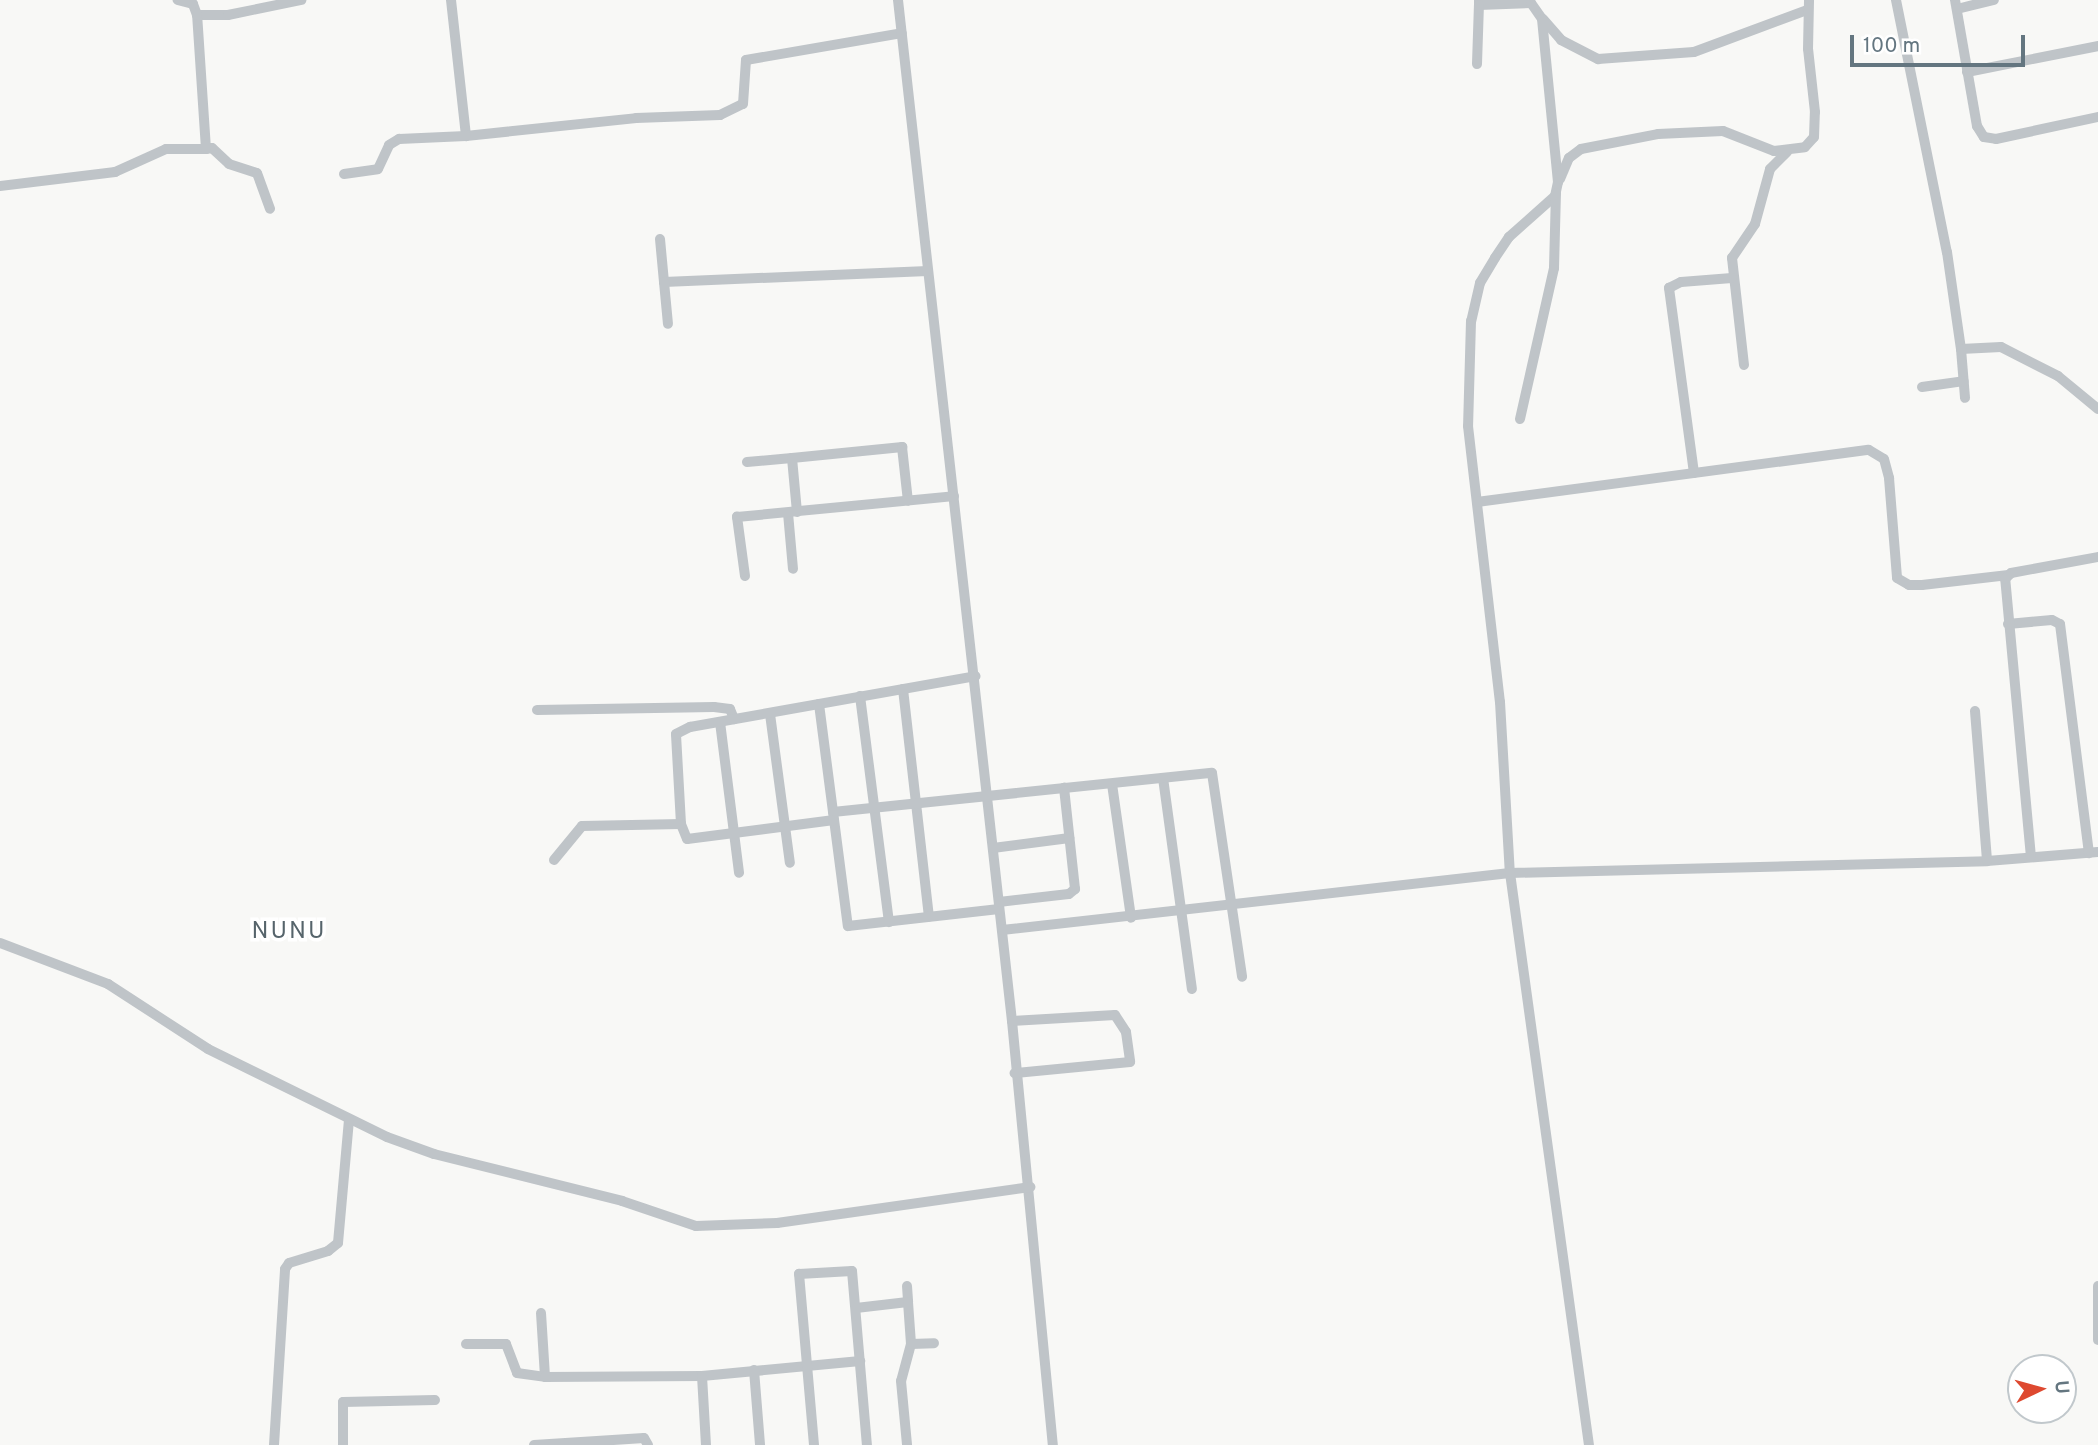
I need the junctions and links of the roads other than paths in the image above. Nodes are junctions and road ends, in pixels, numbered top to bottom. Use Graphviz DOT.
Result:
graph roads {
  1 [pos="178,0"];
  2 [pos="301,0"];
  3 [pos="451,0"];
  4 [pos="898,0"];
  5 [pos="1896,0"];
  6 [pos="1994,0"];
  7 [pos="1479,2"];
  8 [pos="278,3"];
  9 [pos="1956,4"];
  10 [pos="1808,5"];
  11 [pos="197,15"];
  12 [pos="1542,19"];
  13 [pos="902,33"];
  14 [pos="2098,46"];
  15 [pos="1477,64"];
  16 [pos="1968,72"];
  17 [pos="2098,117"];
  18 [pos="466,136"];
  19 [pos="206,149"];
  20 [pos="1787,152"];
  21 [pos="344,174"];
  22 [pos="0,186"];
  23 [pos="1555,196"];
  24 [pos="270,209"];
  25 [pos="660,239"];
  26 [pos="928,271"];
  27 [pos="1732,278"];
  28 [pos="664,282"];
  29 [pos="668,324"];
  30 [pos="1961,349"];
  31 [pos="1744,365"];
  32 [pos="1964,381"];
  33 [pos="1922,387"];
  34 [pos="1965,398"];
  35 [pos="2098,409"];
  36 [pos="1521,419"];
  37 [pos="792,457"];
  38 [pos="747,462"];
  39 [pos="1694,473"];
  40 [pos="954,496"];
  41 [pos="908,501"];
  42 [pos="1478,502"];
  43 [pos="793,512"];
  44 [pos="2098,557"];
  45 [pos="793,569"];
  46 [pos="2008,575"];
  47 [pos="745,576"];
  48 [pos="2008,624"];
  49 [pos="975,676"];
  50 [pos="902,689"];
  51 [pos="860,696"];
  52 [pos="819,704"];
  53 [pos="537,710"];
  54 [pos="1975,711"];
  55 [pos="770,714"];
  56 [pos="734,719"];
  57 [pos="720,722"];
  58 [pos="1163,778"];
  59 [pos="1112,784"];
  60 [pos="1064,788"];
  61 [pos="987,794"];
  62 [pos="917,802"];
  63 [pos="876,807"];
  64 [pos="833,816"];
  65 [pos="681,824"];
  66 [pos="786,827"];
  67 [pos="735,836"];
  68 [pos="1069,838"];
  69 [pos="993,848"];
  70 [pos="2093,852"];
  71 [pos="2031,857"];
  72 [pos="554,859"];
  73 [pos="1987,861"];
  74 [pos="790,863"];
  75 [pos="739,873"];
  76 [pos="1510,873"];
  77 [pos="1232,905"];
  78 [pos="999,906"];
  79 [pos="1180,910"];
  80 [pos="929,916"];
  81 [pos="1131,918"];
  82 [pos="889,922"];
  83 [pos="1002,930"];
  84 [pos="0,943"];
  85 [pos="1242,977"];
  86 [pos="1192,989"];
  87 [pos="1012,1021"];
  88 [pos="1015,1073"];
  89 [pos="349,1119"];
  90 [pos="1030,1188"];
  91 [pos="907,1286"];
  92 [pos="2098,1286"];
  93 [pos="908,1302"];
  94 [pos="856,1308"];
  95 [pos="541,1313"];
  96 [pos="2098,1340"];
  97 [pos="466,1343"];
  98 [pos="934,1343"];
  99 [pos="911,1344"];
  100 [pos="860,1361"];
  101 [pos="807,1366"];
  102 [pos="754,1370"];
  103 [pos="702,1376"];
  104 [pos="545,1377"];
  105 [pos="435,1400"];
  106 [pos="594,1443"];
  107 [pos="274,1445"];
  108 [pos="343,1445"];
  109 [pos="537,1445"];
  110 [pos="648,1445"];
  111 [pos="706,1445"];
  112 [pos="760,1445"];
  113 [pos="814,1445"];
  114 [pos="867,1445"];
  115 [pos="907,1445"];
  116 [pos="1054,1445"];
  117 [pos="1589,1445"];
  1 -- 11 [label="street"];
  2 -- 8 [label="street"];
  3 -- 18 [label="street"];
  4 -- 13 [label="street"];
  5 -- 30 [label="street"];
  6 -- 9 [label="street"];
  7 -- 12 [label="street"];
  7 -- 15 [label="street"];
  8 -- 11 [label="street"];
  9 -- 16 [label="street"];
  10 -- 12 [label="street"];
  10 -- 20 [label="street"];
  11 -- 19 [label="street"];
  12 -- 23 [label="street"];
  13 -- 18 [label="street"];
  13 -- 26 [label="street"];
  14 -- 16 [label="street"];
  16 -- 17 [label="street"];
  18 -- 21 [label="street"];
  19 -- 22 [label="street"];
  19 -- 24 [label="street"];
  20 -- 23 [label="street"];
  20 -- 27 [label="street"];
  23 -- 36 [label="street"];
  23 -- 42 [label="street"];
  25 -- 28 [label="street"];
  26 -- 28 [label="street"];
  26 -- 40 [label="street"];
  27 -- 31 [label="street"];
  27 -- 39 [label="street"];
  28 -- 29 [label="street"];
  30 -- 32 [label="street"];
  30 -- 35 [label="street"];
  32 -- 33 [label="street"];
  32 -- 34 [label="street"];
  37 -- 38 [label="street"];
  37 -- 41 [label="street"];
  37 -- 43 [label="street"];
  39 -- 42 [label="street"];
  39 -- 46 [label="street"];
  40 -- 41 [label="street"];
  40 -- 49 [label="street"];
  41 -- 43 [label="street"];
  42 -- 76 [label="street"];
  43 -- 45 [label="street"];
  43 -- 47 [label="street"];
  44 -- 46 [label="street"];
  46 -- 48 [label="street"];
  48 -- 70 [label="street"];
  48 -- 71 [label="street"];
  49 -- 50 [label="street"];
  49 -- 61 [label="street"];
  50 -- 51 [label="street"];
  50 -- 62 [label="street"];
  51 -- 52 [label="street"];
  51 -- 63 [label="street"];
  52 -- 55 [label="street"];
  52 -- 64 [label="street"];
  53 -- 56 [label="street"];
  54 -- 73 [label="street"];
  55 -- 56 [label="street"];
  55 -- 66 [label="street"];
  56 -- 57 [label="street"];
  57 -- 65 [label="street"];
  57 -- 67 [label="street"];
  58 -- 59 [label="street"];
  58 -- 77 [label="street"];
  58 -- 79 [label="street"];
  59 -- 60 [label="street"];
  59 -- 81 [label="street"];
  60 -- 61 [label="street"];
  60 -- 68 [label="street"];
  61 -- 62 [label="street"];
  61 -- 69 [label="street"];
  62 -- 63 [label="street"];
  62 -- 80 [label="street"];
  63 -- 64 [label="street"];
  63 -- 82 [label="street"];
  64 -- 66 [label="street"];
  64 -- 82 [label="street"];
  65 -- 67 [label="street"];
  65 -- 72 [label="street"];
  66 -- 67 [label="street"];
  66 -- 74 [label="street"];
  67 -- 75 [label="street"];
  68 -- 69 [label="street"];
  68 -- 78 [label="street"];
  69 -- 78 [label="street"];
  70 -- 71 [label="street"];
  71 -- 73 [label="street"];
  73 -- 76 [label="street"];
  76 -- 77 [label="street"];
  76 -- 117 [label="street"];
  77 -- 79 [label="street"];
  77 -- 85 [label="street"];
  78 -- 80 [label="street"];
  78 -- 83 [label="street"];
  79 -- 81 [label="street"];
  79 -- 86 [label="street"];
  80 -- 82 [label="street"];
  81 -- 83 [label="street"];
  83 -- 87 [label="street"];
  84 -- 89 [label="street"];
  87 -- 88 [label="street"];
  87 -- 88 [label="street"];
  88 -- 90 [label="street"];
  89 -- 90 [label="street"];
  89 -- 107 [label="street"];
  90 -- 116 [label="street"];
  91 -- 93 [label="street"];
  92 -- 96 [label="street"];
  93 -- 94 [label="street"];
  93 -- 99 [label="street"];
  94 -- 100 [label="street"];
  94 -- 101 [label="street"];
  95 -- 104 [label="street"];
  97 -- 104 [label="street"];
  98 -- 99 [label="street"];
  99 -- 115 [label="street"];
  100 -- 101 [label="street"];
  100 -- 114 [label="street"];
  101 -- 102 [label="street"];
  101 -- 113 [label="street"];
  102 -- 103 [label="street"];
  102 -- 112 [label="street"];
  103 -- 104 [label="street"];
  103 -- 111 [label="street"];
  105 -- 108 [label="street"];
  106 -- 109 [label="street"];
  106 -- 110 [label="street"];
}
